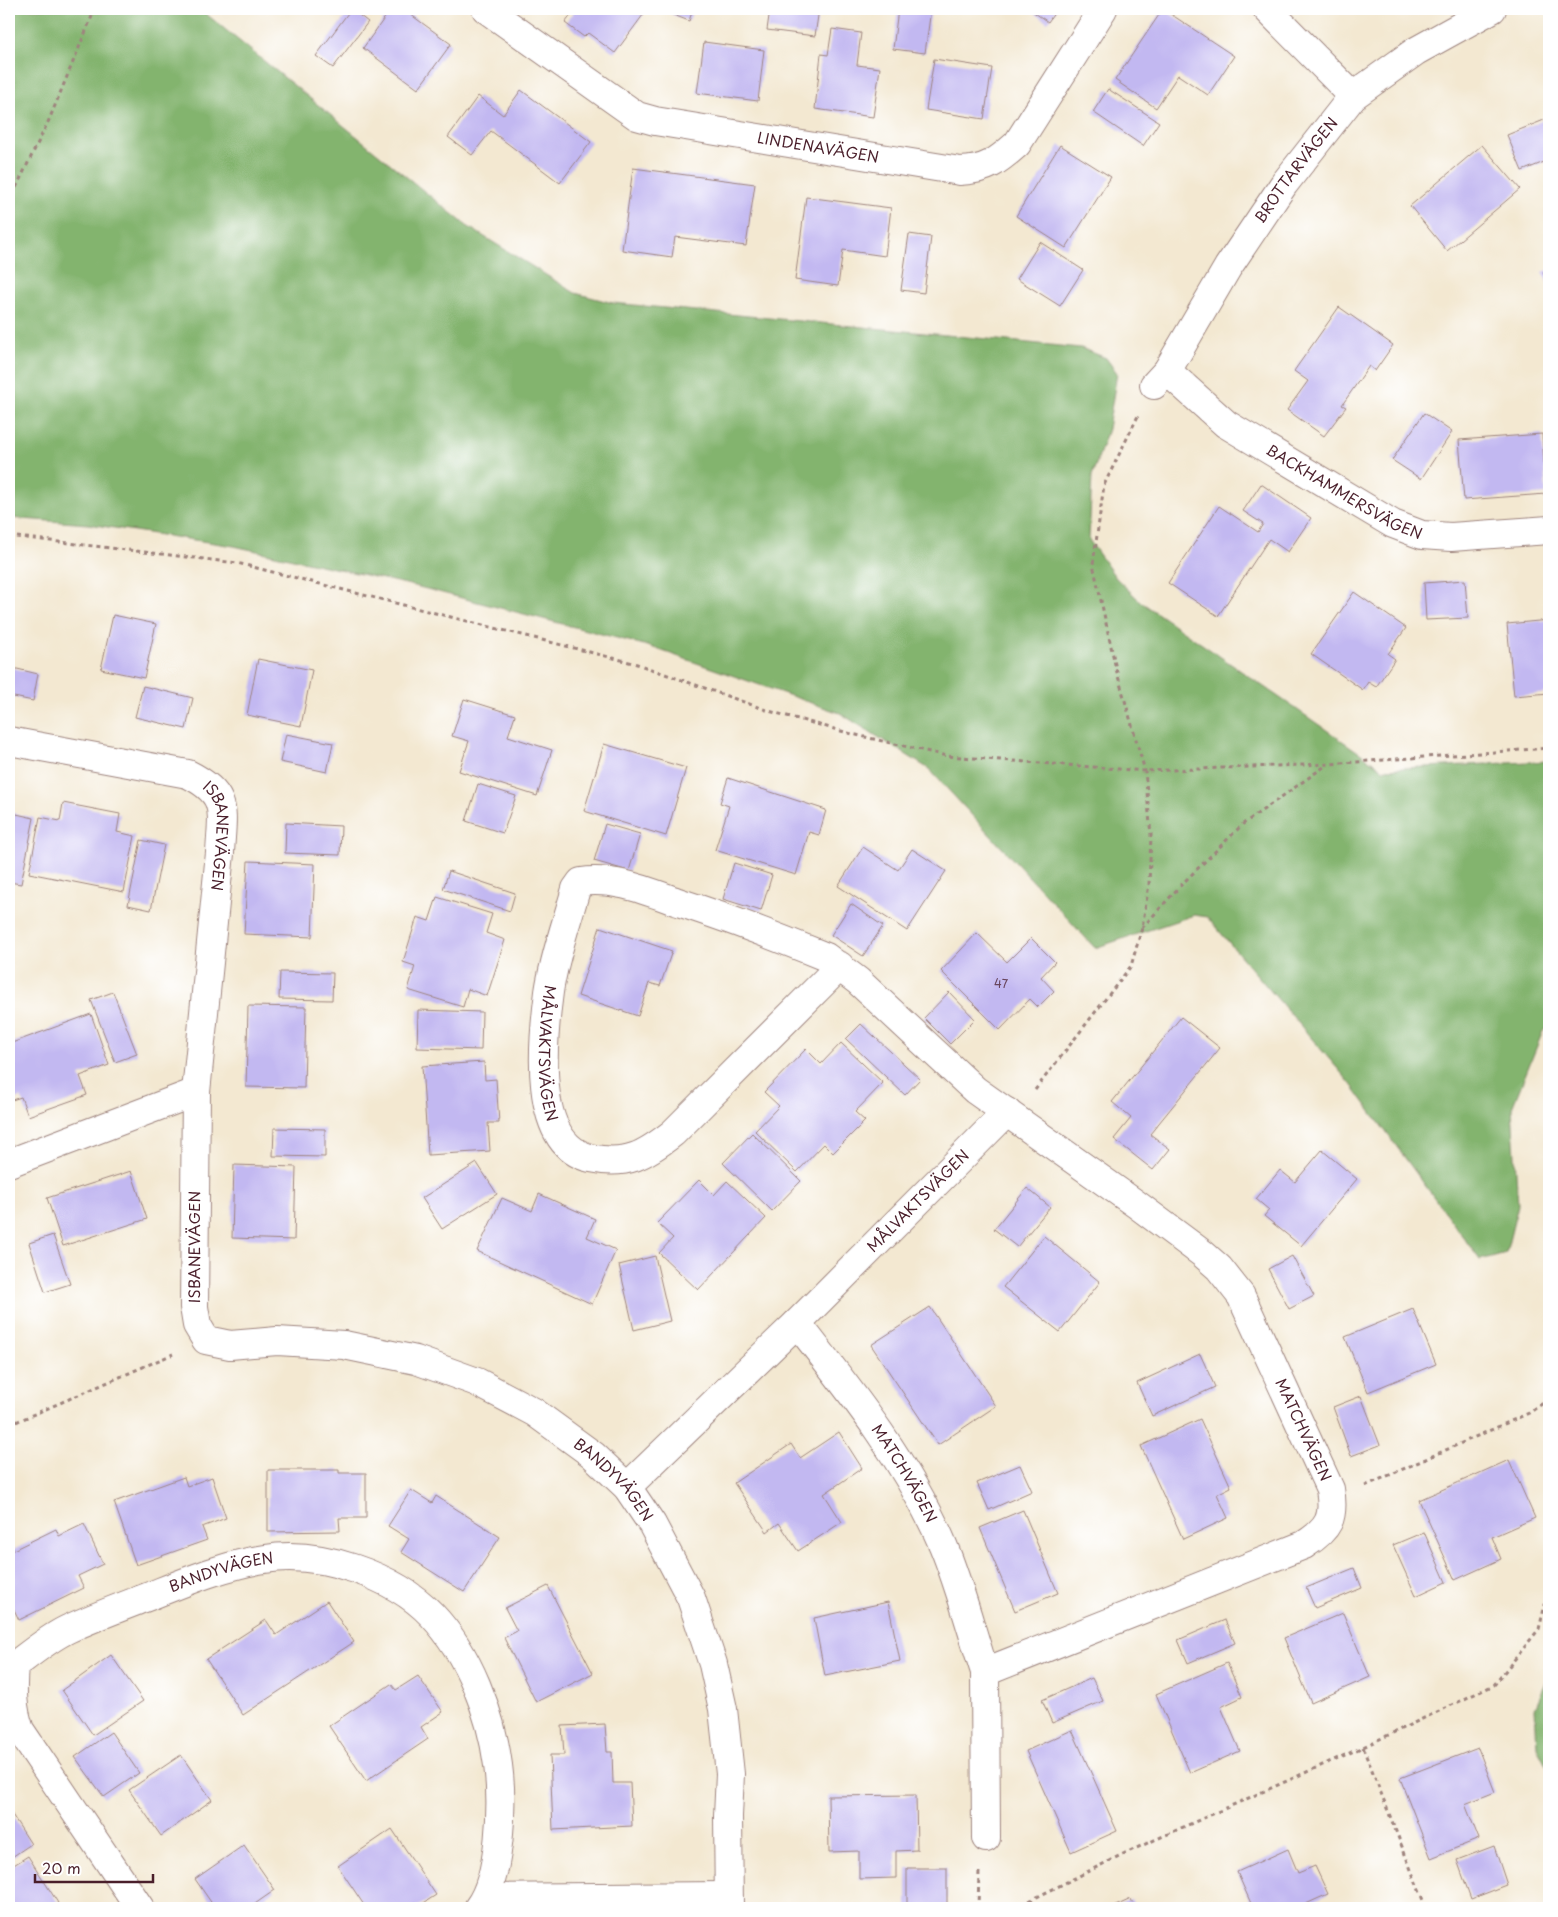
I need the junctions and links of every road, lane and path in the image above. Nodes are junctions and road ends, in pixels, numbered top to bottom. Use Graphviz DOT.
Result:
graph roads {
  1 [pos="95,9"];
  2 [pos="486,9"];
  3 [pos="1103,9"];
  4 [pos="1267,9"];
  5 [pos="1492,9"];
  6 [pos="1354,96"];
  7 [pos="9,202"];
  8 [pos="1161,378"];
  9 [pos="1549,530"];
  10 [pos="9,536"];
  11 [pos="9,741"];
  12 [pos="1549,748"];
  13 [pos="1328,764"];
  14 [pos="1146,771"];
  15 [pos="1142,928"];
  16 [pos="840,966"];
  17 [pos="196,1092"];
  18 [pos="1007,1112"];
  19 [pos="9,1163"];
  20 [pos="797,1323"];
  21 [pos="206,1340"];
  22 [pos="1549,1400"];
  23 [pos="9,1425"];
  24 [pos="627,1487"];
  25 [pos="1332,1501"];
  26 [pos="1549,1589"];
  27 [pos="11,1667"];
  28 [pos="985,1672"];
  29 [pos="1363,1747"];
  30 [pos="986,1838"];
  31 [pos="728,1902"];
  32 [pos="482,1903"];
  33 [pos="140,1908"];
  34 [pos="1015,1908"];
  35 [pos="1426,1908"];
  1 -- 7 [label="path"];
  2 -- 3 [label="street, LINDENAVÄGEN"];
  4 -- 6 [label="street"];
  5 -- 6 [label="street, BROTTARVÄGEN"];
  6 -- 8 [label="street, BROTTARVÄGEN"];
  8 -- 9 [label="street, BACKHAMMERSVÄGEN"];
  8 -- 14 [label="path"];
  10 -- 14 [label="path"];
  11 -- 17 [label="street, ISBANEVÄGEN"];
  12 -- 13 [label="path"];
  13 -- 14 [label="path"];
  13 -- 15 [label="path"];
  14 -- 15 [label="path"];
  15 -- 18 [label="path"];
  16 -- 16 [label="street, MÅLVAKTSVÄGEN"];
  16 -- 18 [label="street, MÅLVAKTSVÄGEN"];
  17 -- 19 [label="street"];
  17 -- 21 [label="street, ISBANEVÄGEN"];
  18 -- 20 [label="street, MÅLVAKTSVÄGEN"];
  18 -- 25 [label="street, MATCHVÄGEN"];
  20 -- 24 [label="street, MÅLVAKTSVÄGEN"];
  20 -- 28 [label="street, MATCHVÄGEN"];
  21 -- 23 [label="path"];
  21 -- 24 [label="street, BANDYVÄGEN"];
  22 -- 25 [label="path"];
  24 -- 31 [label="street, BANDYVÄGEN"];
  25 -- 28 [label="street, MATCHVÄGEN"];
  26 -- 29 [label="path"];
  27 -- 32 [label="street, BANDYVÄGEN"];
  27 -- 33 [label="street, BANDYVÄGEN"];
  28 -- 30 [label="street, MATCHVÄGEN"];
  29 -- 34 [label="path"];
  29 -- 35 [label="path"];
  31 -- 32 [label="street, BANDYVÄGEN"];
}
